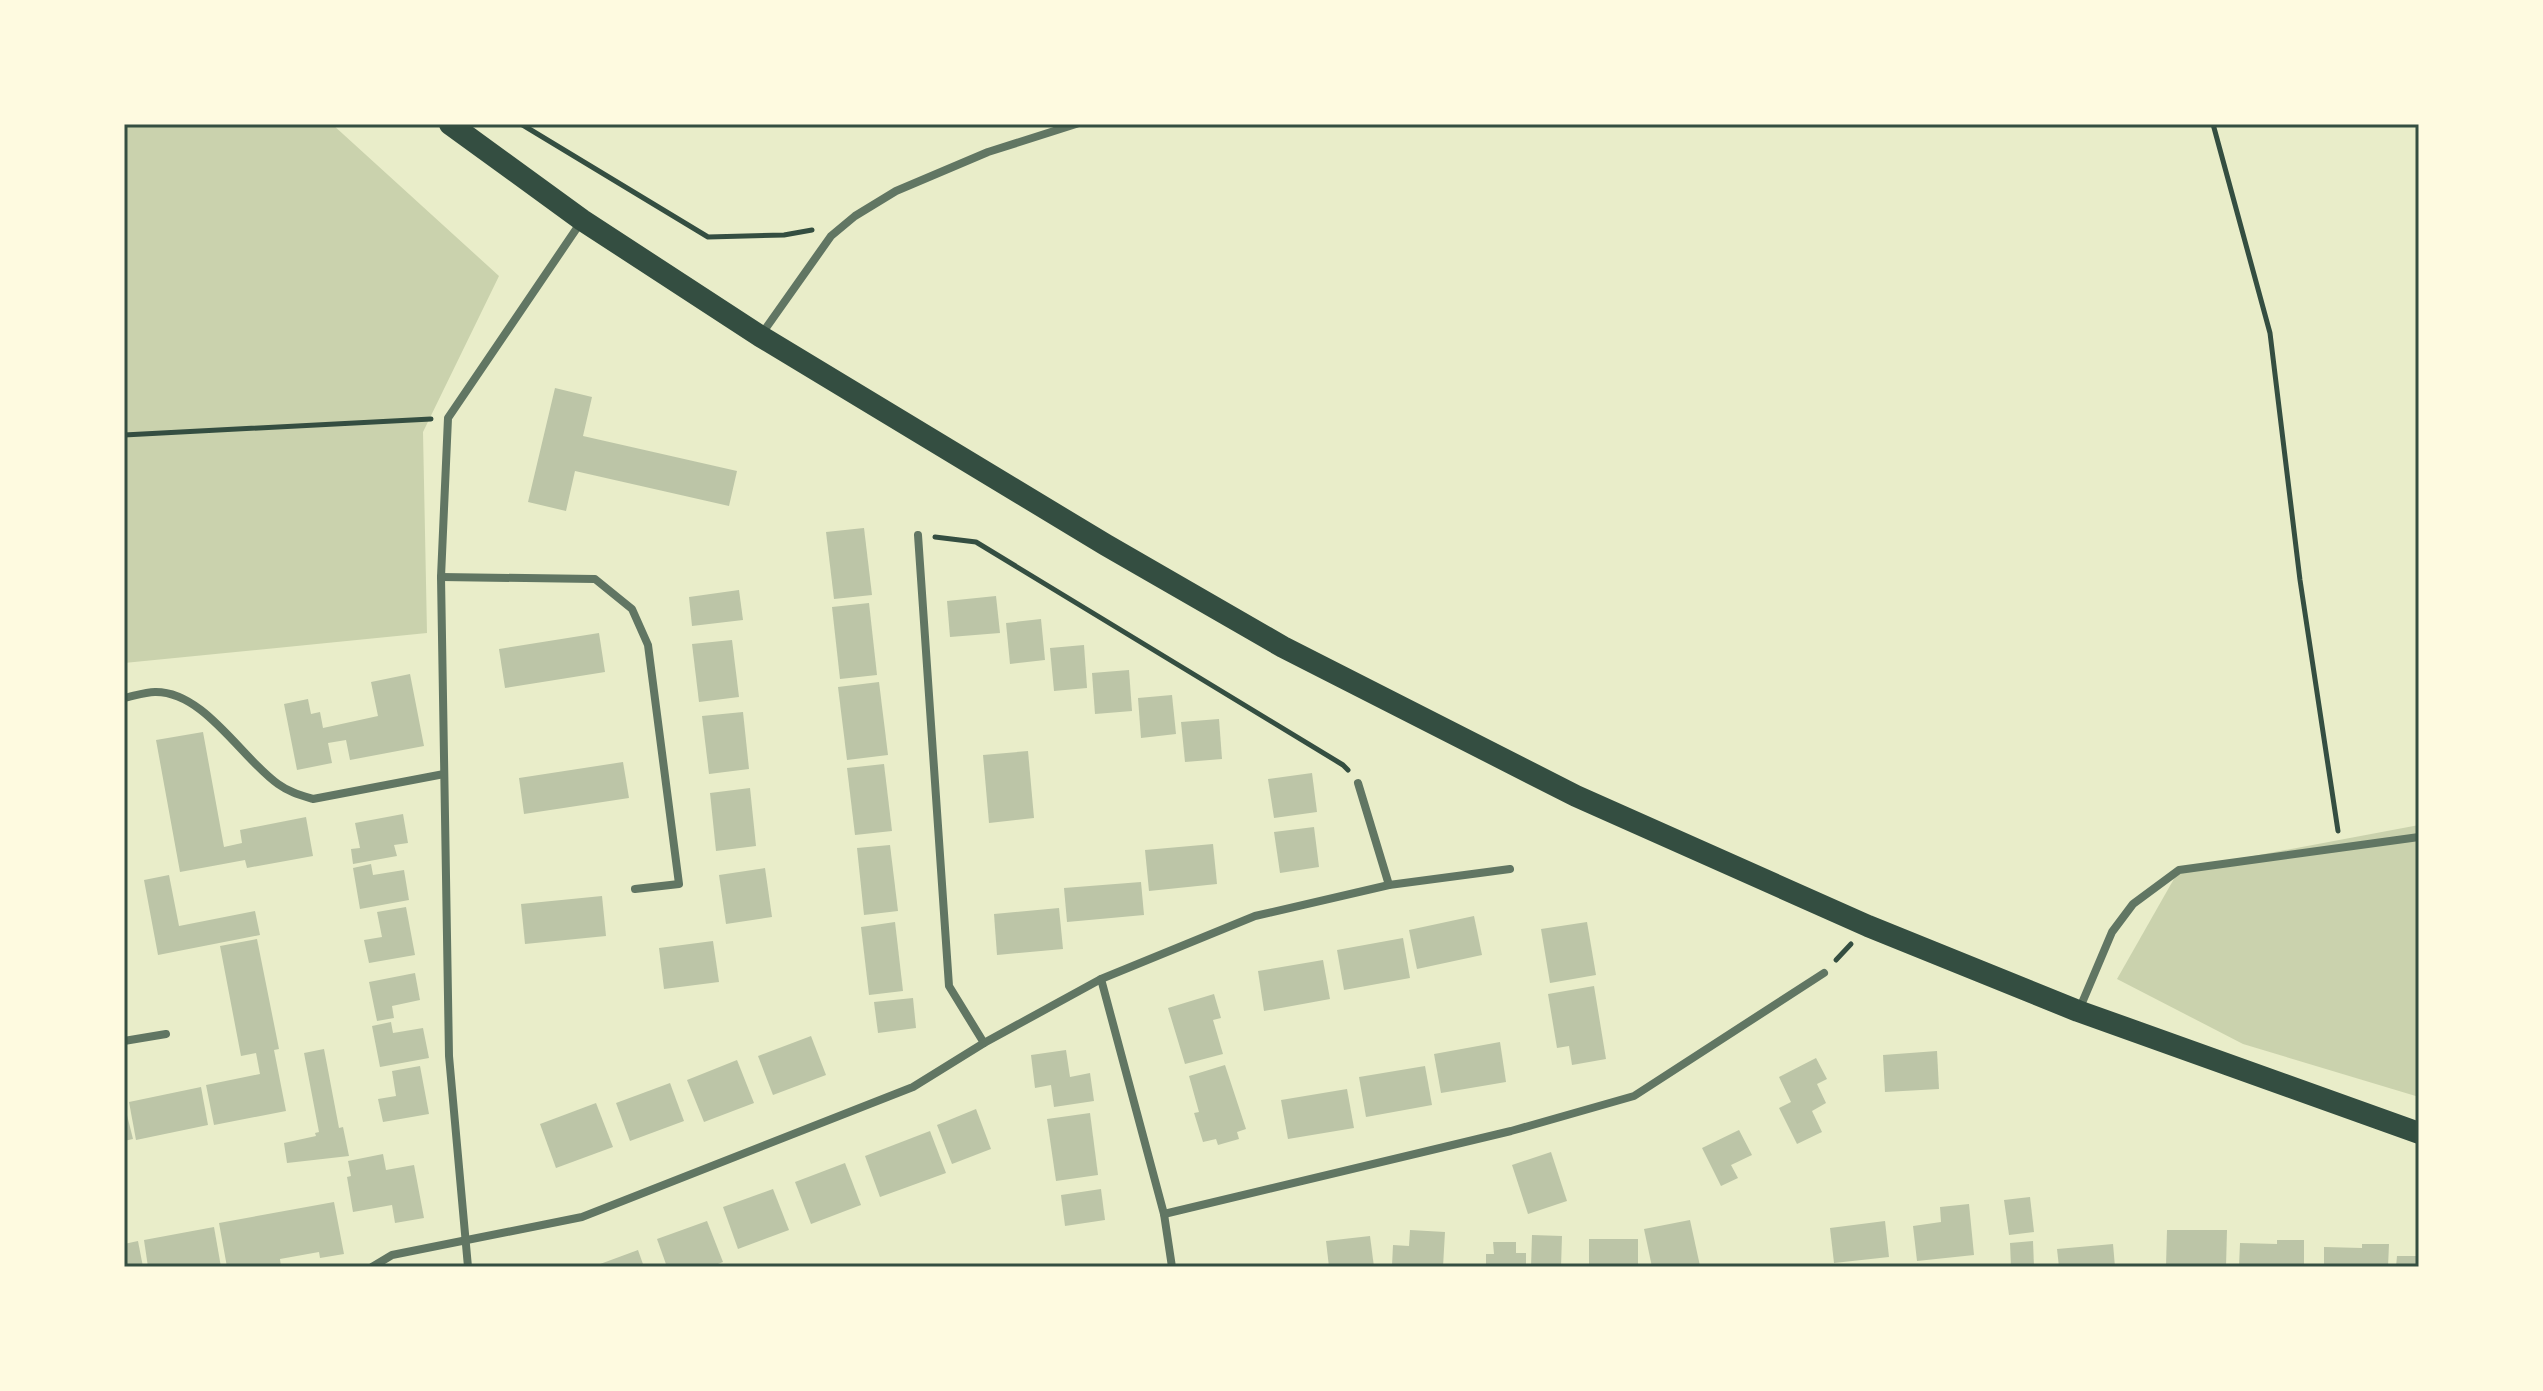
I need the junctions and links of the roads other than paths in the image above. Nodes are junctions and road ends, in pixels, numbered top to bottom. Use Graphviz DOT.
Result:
graph roads {
  1 [pos="450,124"];
  2 [pos="1076,124"];
  3 [pos="582,220"];
  4 [pos="760,336"];
  5 [pos="918,535"];
  6 [pos="441,577"];
  7 [pos="124,698"];
  8 [pos="444,774"];
  9 [pos="1358,783"];
  10 [pos="2419,837"];
  11 [pos="1510,869"];
  12 [pos="1389,885"];
  13 [pos="635,889"];
  14 [pos="1824,973"];
  15 [pos="1101,979"];
  16 [pos="2078,1011"];
  17 [pos="166,1034"];
  18 [pos="124,1041"];
  19 [pos="984,1043"];
  20 [pos="2419,1133"];
  21 [pos="1164,1214"];
  22 [pos="467,1240"];
  23 [pos="372,1267"];
  24 [pos="468,1267"];
  25 [pos="1172,1267"];
  1 -- 3 [label="highway"];
  2 -- 4 [label="street"];
  3 -- 4 [label="highway"];
  3 -- 6 [label="street"];
  4 -- 16 [label="highway"];
  5 -- 19 [label="street"];
  6 -- 8 [label="street"];
  6 -- 13 [label="street"];
  7 -- 8 [label="street"];
  8 -- 22 [label="street"];
  9 -- 12 [label="street"];
  10 -- 16 [label="street"];
  11 -- 12 [label="street"];
  12 -- 15 [label="street"];
  14 -- 21 [label="street"];
  15 -- 19 [label="street"];
  15 -- 21 [label="street"];
  16 -- 20 [label="highway"];
  17 -- 18 [label="street"];
  19 -- 22 [label="street"];
  21 -- 25 [label="street"];
  22 -- 23 [label="street"];
  22 -- 24 [label="street"];
}
